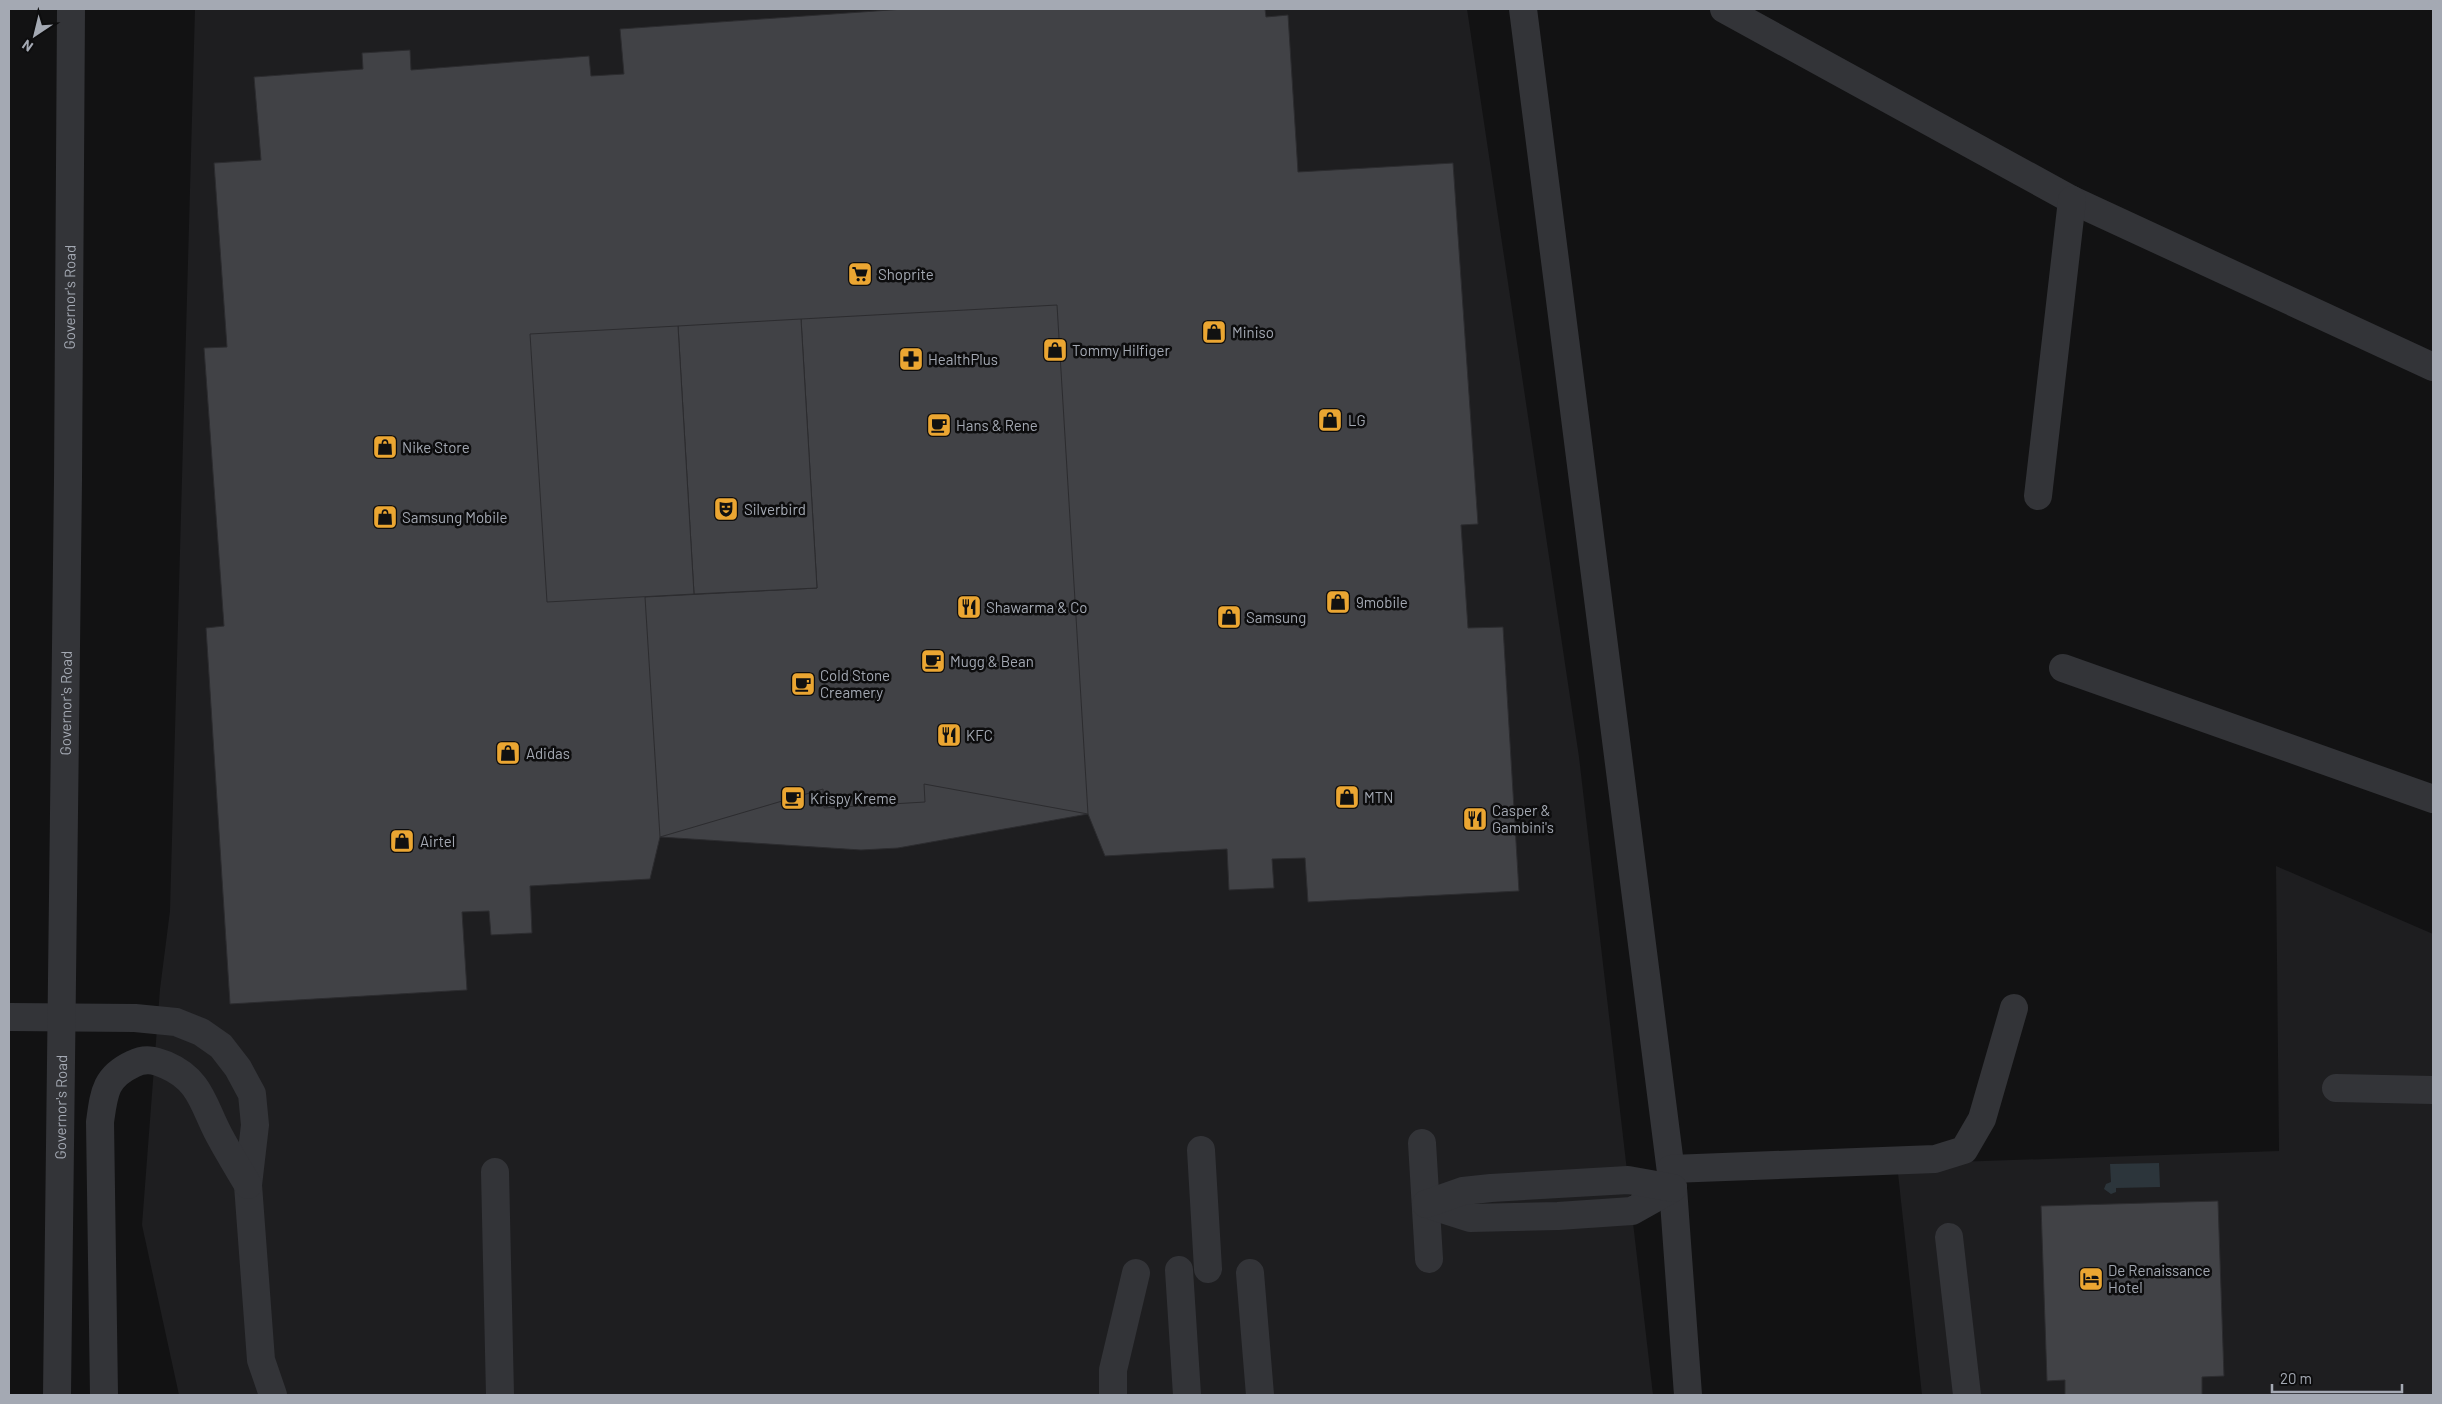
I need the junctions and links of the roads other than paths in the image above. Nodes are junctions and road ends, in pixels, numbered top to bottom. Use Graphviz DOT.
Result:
graph roads {
  1 [pos="72,9"];
  2 [pos="1523,9"];
  3 [pos="1724,9"];
  4 [pos="2072,200"];
  5 [pos="2433,367"];
  6 [pos="2038,496"];
  7 [pos="2063,668"];
  8 [pos="2433,799"];
  9 [pos="2014,1008"];
  10 [pos="9,1017"];
  11 [pos="62,1017"];
  12 [pos="2336,1088"];
  13 [pos="2433,1090"];
  14 [pos="1422,1142"];
  15 [pos="1201,1150"];
  16 [pos="495,1172"];
  17 [pos="1672,1179"];
  18 [pos="248,1185"];
  19 [pos="1426,1204"];
  20 [pos="1949,1237"];
  21 [pos="1429,1259"];
  22 [pos="1208,1269"];
  23 [pos="1179,1270"];
  24 [pos="1136,1273"];
  25 [pos="1250,1273"];
  26 [pos="57,1395"];
  27 [pos="104,1395"];
  28 [pos="273,1395"];
  29 [pos="500,1395"];
  30 [pos="1113,1395"];
  31 [pos="1187,1395"];
  32 [pos="1260,1395"];
  33 [pos="1688,1395"];
  34 [pos="1968,1395"];
  1 -- 11 [label="street, Governor's Road"];
  2 -- 17 [label="street"];
  3 -- 4 [label="street"];
  4 -- 5 [label="street"];
  4 -- 6 [label="street"];
  7 -- 8 [label="street"];
  9 -- 17 [label="street"];
  10 -- 11 [label="street"];
  11 -- 18 [label="street"];
  11 -- 26 [label="street, Governor's Road"];
  12 -- 13 [label="street"];
  14 -- 19 [label="street"];
  15 -- 22 [label="street"];
  16 -- 29 [label="street"];
  17 -- 19 [label="street"];
  17 -- 33 [label="street"];
  18 -- 27 [label="street"];
  18 -- 28 [label="street"];
  19 -- 21 [label="street"];
  20 -- 34 [label="street"];
  23 -- 31 [label="street"];
  24 -- 30 [label="street"];
  25 -- 32 [label="street"];
}
